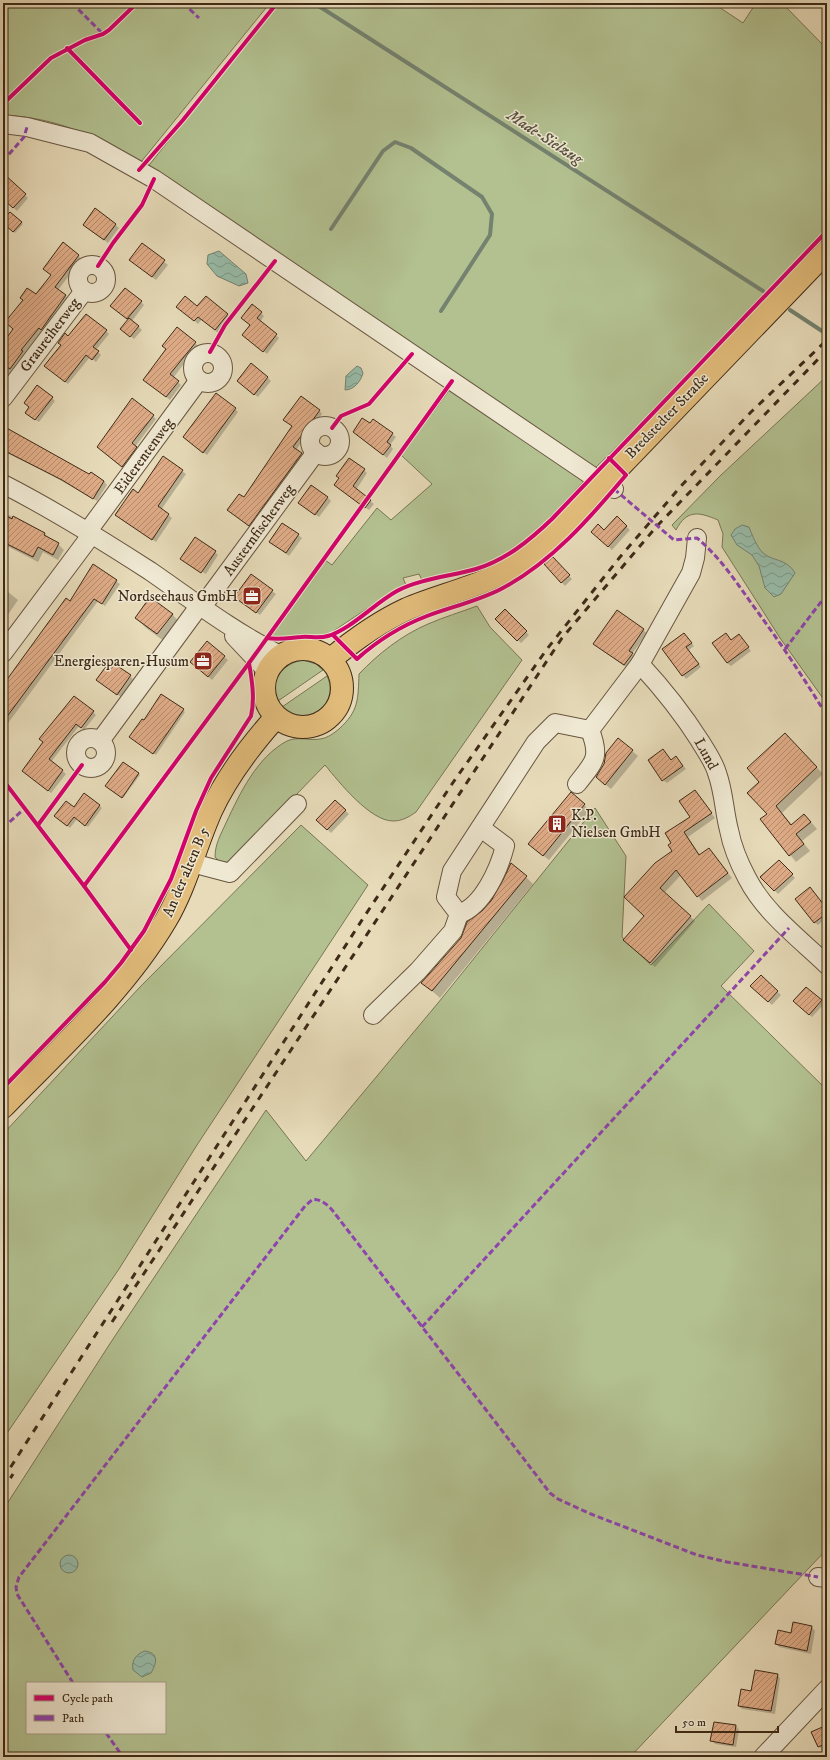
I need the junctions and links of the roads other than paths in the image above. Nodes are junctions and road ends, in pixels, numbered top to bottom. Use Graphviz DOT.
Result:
graph roads {
  1 [pos="3,124"];
  2 [pos="827,251"];
  3 [pos="84,291"];
  4 [pos="199,380"];
  5 [pos="3,398"];
  6 [pos="316,452"];
  7 [pos="3,484"];
  8 [pos="609,486"];
  9 [pos="90,533"];
  10 [pos="696,538"];
  11 [pos="204,608"];
  12 [pos="3,653"];
  13 [pos="331,659"];
  14 [pos="274,663"];
  15 [pos="640,664"];
  16 [pos="276,717"];
  17 [pos="590,730"];
  18 [pos="100,741"];
  19 [pos="577,784"];
  20 [pos="297,804"];
  21 [pos="481,828"];
  22 [pos="192,863"];
  23 [pos="459,914"];
  24 [pos="827,965"];
  25 [pos="373,1015"];
  26 [pos="3,1107"];
  27 [pos="827,1689"];
  28 [pos="763,1757"];
  1 -- 8 [label="street"];
  2 -- 8 [label="main road, Bredstedter Straße"];
  3 -- 5 [label="street, Graureiherweg"];
  4 -- 9 [label="street, Eiderentenweg"];
  6 -- 11 [label="street, Austernfischerweg"];
  7 -- 9 [label="street"];
  8 -- 13 [label="main road, Bredstedter Straße"];
  9 -- 11 [label="street"];
  9 -- 12 [label="street, Eiderentenweg"];
  10 -- 15 [label="street"];
  11 -- 14 [label="street"];
  11 -- 18 [label="street, Austernfischerweg"];
  13 -- 14 [label="main road"];
  13 -- 16 [label="main road"];
  14 -- 16 [label="main road"];
  15 -- 17 [label="street"];
  15 -- 24 [label="street, Lund"];
  16 -- 22 [label="main road, An der alten B 5"];
  17 -- 19 [label="street"];
  17 -- 21 [label="street"];
  20 -- 22 [label="street"];
  21 -- 23 [label="street"];
  21 -- 23 [label="street"];
  22 -- 26 [label="main road, An der alten B 5"];
  23 -- 25 [label="street"];
  27 -- 28 [label="street"];
}
